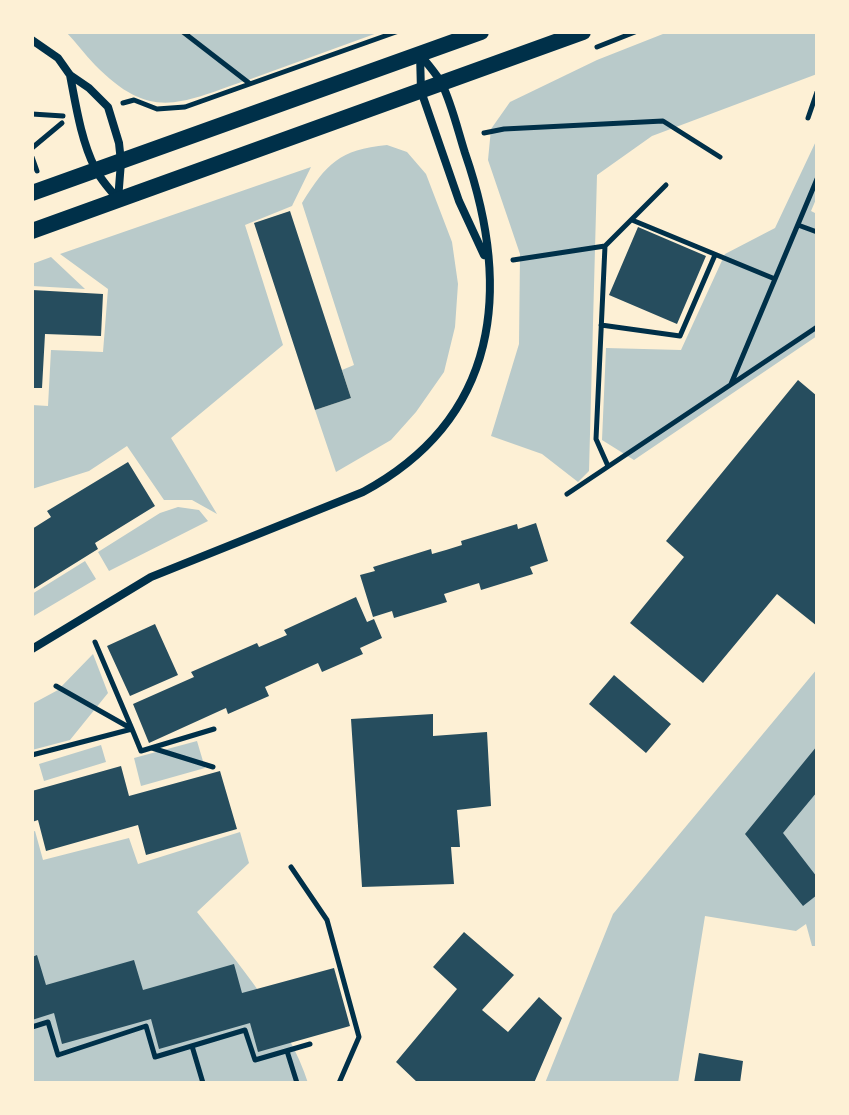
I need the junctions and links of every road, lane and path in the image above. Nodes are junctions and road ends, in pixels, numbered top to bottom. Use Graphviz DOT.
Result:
graph roads {
  1 [pos="183,32"];
  2 [pos="396,32"];
  3 [pos="481,32"];
  4 [pos="583,32"];
  5 [pos="32,40"];
  6 [pos="420,54"];
  7 [pos="70,75"];
  8 [pos="442,83"];
  9 [pos="250,84"];
  10 [pos="421,91"];
  11 [pos="817,92"];
  12 [pos="108,107"];
  13 [pos="32,114"];
  14 [pos="808,118"];
  15 [pos="484,133"];
  16 [pos="32,148"];
  17 [pos="720,157"];
  18 [pos="121,162"];
  19 [pos="96,171"];
  20 [pos="817,179"];
  21 [pos="666,185"];
  22 [pos="32,193"];
  23 [pos="118,200"];
  24 [pos="631,220"];
  25 [pos="798,225"];
  26 [pos="32,231"];
  27 [pos="817,232"];
  28 [pos="605,246"];
  29 [pos="715,255"];
  30 [pos="513,260"];
  31 [pos="488,263"];
  32 [pos="775,279"];
  33 [pos="601,325"];
  34 [pos="817,327"];
  35 [pos="731,385"];
  36 [pos="608,467"];
  37 [pos="567,494"];
  38 [pos="95,642"];
  39 [pos="32,649"];
  40 [pos="56,686"];
  41 [pos="132,729"];
  42 [pos="214,729"];
  43 [pos="151,748"];
  44 [pos="32,755"];
  45 [pos="213,767"];
  46 [pos="291,867"];
  47 [pos="32,1027"];
  48 [pos="310,1044"];
  49 [pos="192,1046"];
  50 [pos="287,1051"];
  51 [pos="203,1083"];
  52 [pos="297,1083"];
  53 [pos="339,1083"];
  1 -- 9 [label="path"];
  2 -- 9 [label="path"];
  3 -- 6 [label="main road"];
  4 -- 8 [label="main road"];
  5 -- 7 [label="street"];
  6 -- 8 [label="street"];
  6 -- 10 [label="street"];
  6 -- 18 [label="main road"];
  7 -- 12 [label="street"];
  7 -- 19 [label="street"];
  8 -- 10 [label="main road"];
  8 -- 31 [label="street"];
  9 -- 12 [label="path"];
  10 -- 23 [label="main road"];
  10 -- 31 [label="street"];
  11 -- 14 [label="path"];
  12 -- 18 [label="street"];
  13 -- 16 [label="path"];
  15 -- 17 [label="path"];
  18 -- 19 [label="main road"];
  18 -- 23 [label="street"];
  19 -- 22 [label="main road"];
  19 -- 23 [label="street"];
  20 -- 25 [label="path"];
  21 -- 24 [label="path"];
  23 -- 26 [label="main road"];
  24 -- 28 [label="path"];
  24 -- 29 [label="path"];
  25 -- 27 [label="path"];
  25 -- 32 [label="path"];
  28 -- 30 [label="path"];
  28 -- 33 [label="path"];
  29 -- 32 [label="path"];
  29 -- 33 [label="path"];
  31 -- 39 [label="street"];
  32 -- 35 [label="path"];
  33 -- 36 [label="path"];
  34 -- 35 [label="path"];
  35 -- 36 [label="path"];
  36 -- 37 [label="path"];
  38 -- 41 [label="path"];
  40 -- 41 [label="path"];
  41 -- 43 [label="path"];
  41 -- 44 [label="path"];
  42 -- 43 [label="path"];
  43 -- 45 [label="path"];
  46 -- 53 [label="path"];
  47 -- 49 [label="path"];
  48 -- 50 [label="path"];
  49 -- 50 [label="path"];
  49 -- 51 [label="path"];
  50 -- 52 [label="path"];
}
